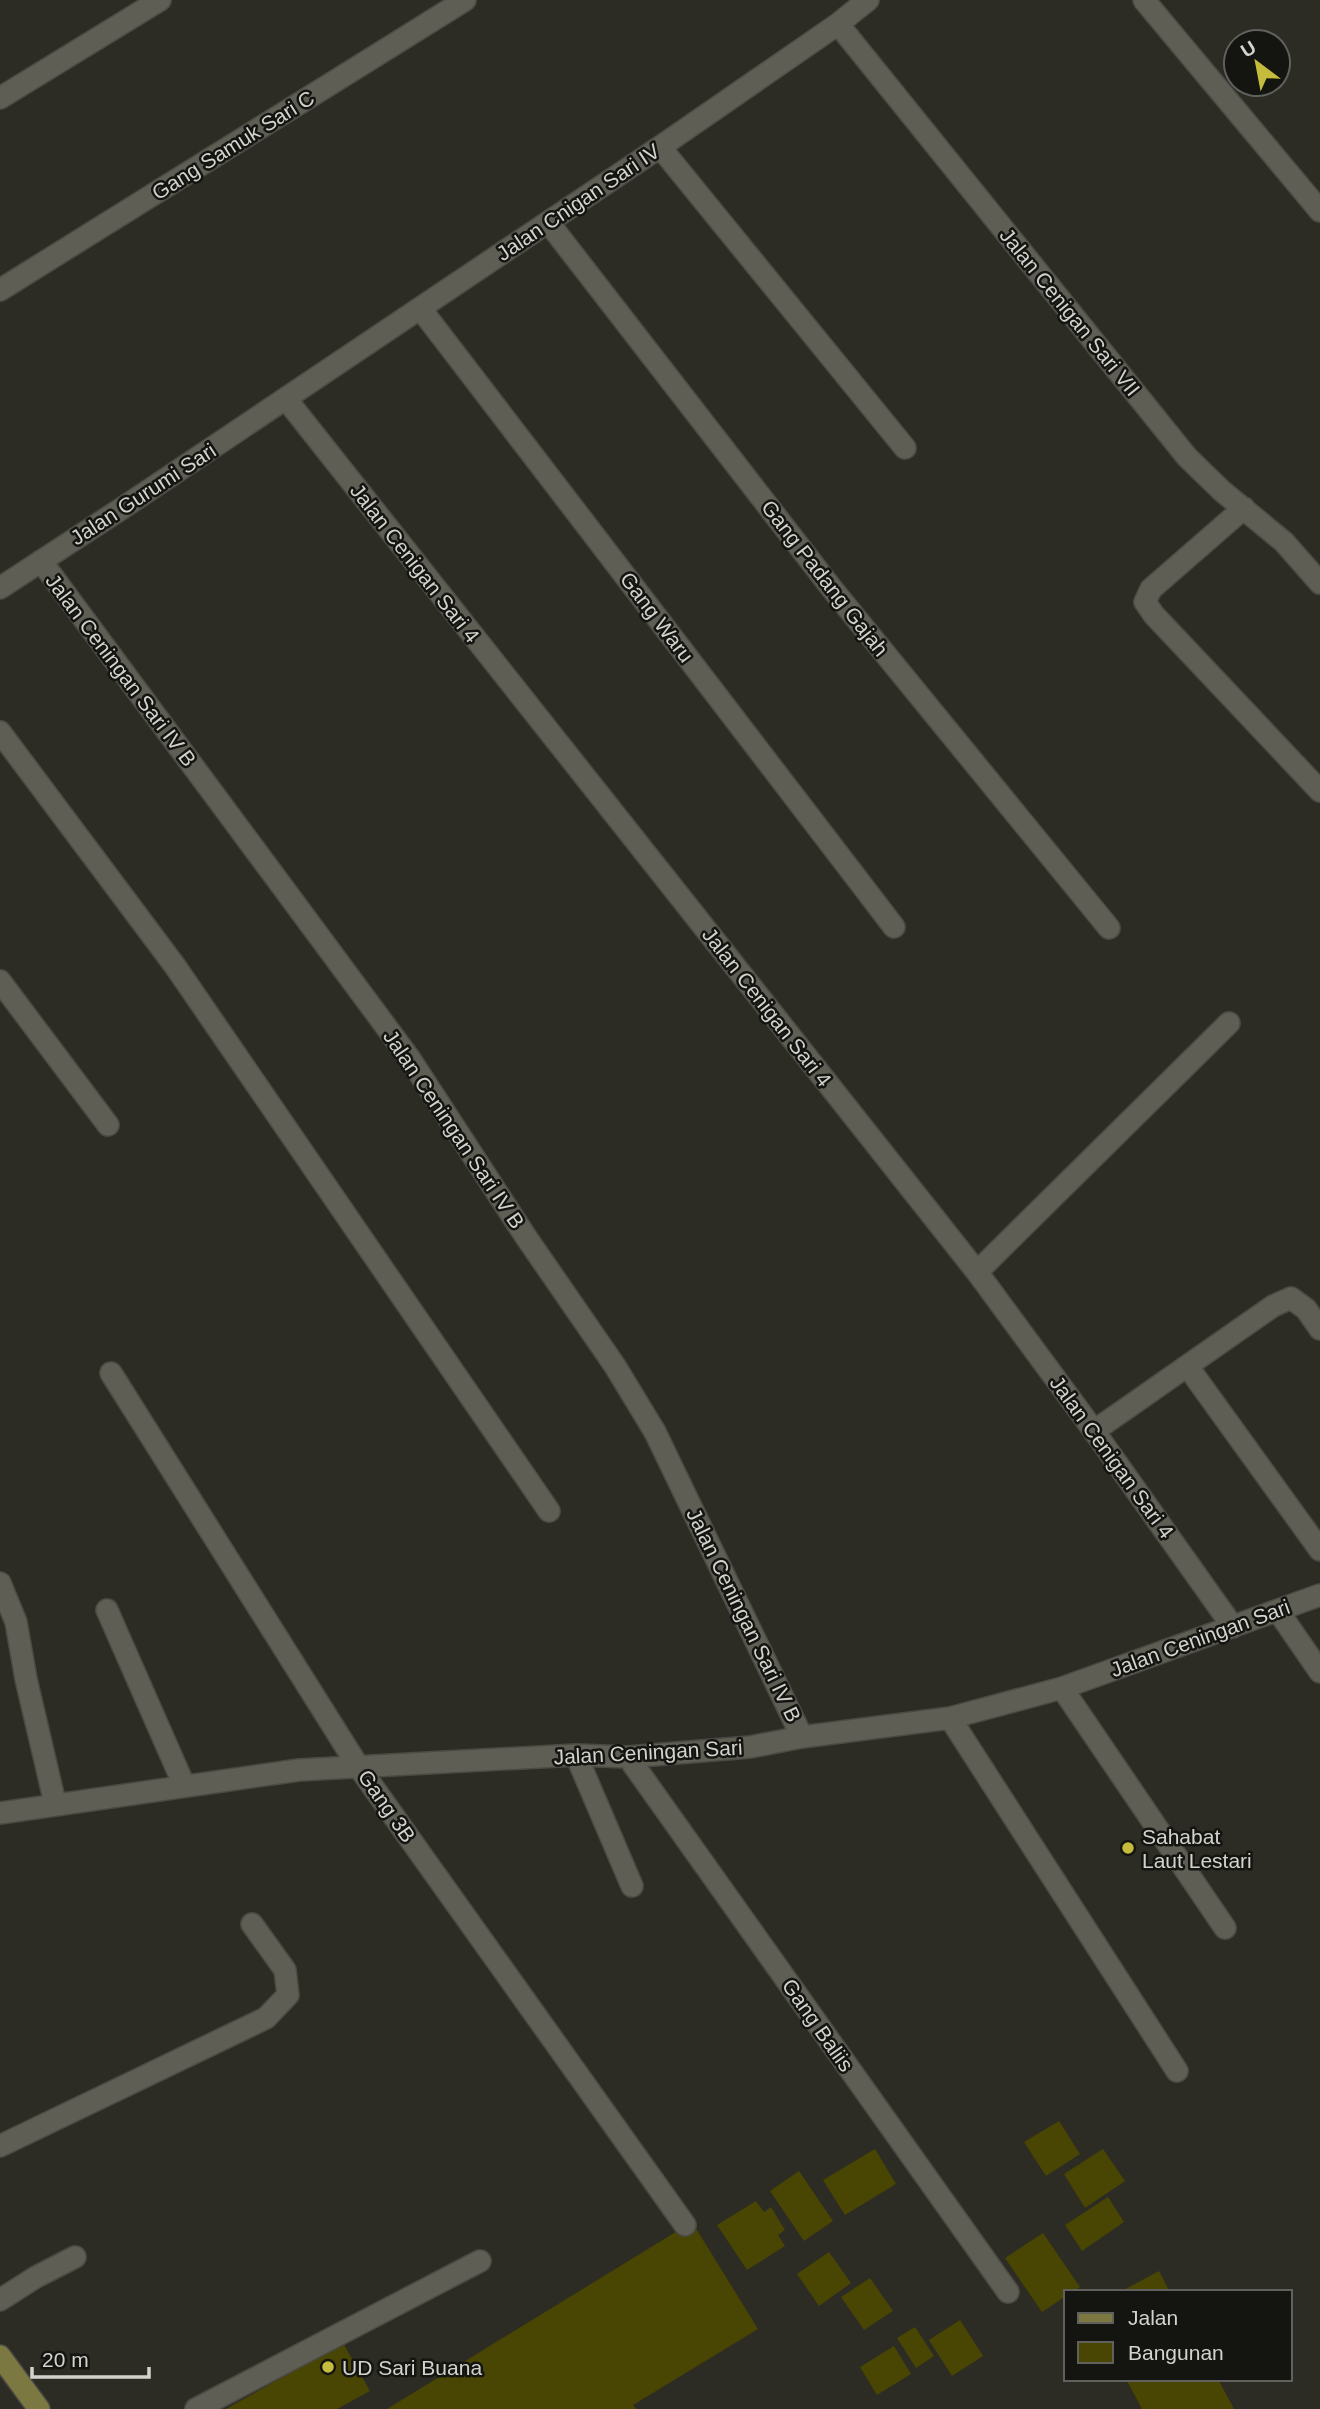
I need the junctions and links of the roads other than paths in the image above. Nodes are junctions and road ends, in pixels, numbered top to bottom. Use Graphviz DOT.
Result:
graph roads {
  1 [pos="160,0"];
  2 [pos="466,0"];
  3 [pos="868,0"];
  4 [pos="1144,0"];
  5 [pos="838,24"];
  6 [pos="0,98"];
  7 [pos="660,147"];
  8 [pos="1320,211"];
  9 [pos="548,222"];
  10 [pos="0,290"];
  11 [pos="420,308"];
  12 [pos="286,399"];
  13 [pos="905,448"];
  14 [pos="1244,509"];
  15 [pos="40,561"];
  16 [pos="1320,583"];
  17 [pos="0,588"];
  18 [pos="0,732"];
  19 [pos="1320,791"];
  20 [pos="894,927"];
  21 [pos="1109,928"];
  22 [pos="0,981"];
  23 [pos="1229,1023"];
  24 [pos="108,1125"];
  25 [pos="977,1272"];
  26 [pos="1320,1329"];
  27 [pos="1188,1367"];
  28 [pos="111,1373"];
  29 [pos="1094,1431"];
  30 [pos="549,1511"];
  31 [pos="1320,1550"];
  32 [pos="0,1583"];
  33 [pos="1320,1595"];
  34 [pos="107,1610"];
  35 [pos="1278,1611"];
  36 [pos="1233,1627"];
  37 [pos="1320,1672"];
  38 [pos="1062,1688"];
  39 [pos="950,1718"];
  40 [pos="802,1737"];
  41 [pos="576,1755"];
  42 [pos="628,1757"];
  43 [pos="358,1766"];
  44 [pos="184,1785"];
  45 [pos="55,1803"];
  46 [pos="0,1813"];
  47 [pos="632,1886"];
  48 [pos="252,1924"];
  49 [pos="1225,1928"];
  50 [pos="1177,2071"];
  51 [pos="0,2146"];
  52 [pos="685,2225"];
  53 [pos="75,2257"];
  54 [pos="480,2261"];
  55 [pos="1008,2292"];
  56 [pos="0,2300"];
  57 [pos="0,2356"];
  58 [pos="39,2409"];
  59 [pos="196,2409"];
  1 -- 6 [label="street"];
  2 -- 10 [label="street, Gang Samuk Sari C"];
  3 -- 5 [label="street, Jalan Cnigan Sari IV"];
  4 -- 8 [label="street"];
  5 -- 7 [label="street, Jalan Cnigan Sari IV"];
  5 -- 14 [label="street, Jalan Cenigan Sari VII"];
  7 -- 9 [label="street, Jalan Cnigan Sari IV"];
  7 -- 13 [label="street"];
  9 -- 11 [label="street, Jalan Cnigan Sari IV"];
  9 -- 21 [label="street, Gang Padang Gajah"];
  11 -- 12 [label="street, Jalan Cnigan Sari IV"];
  11 -- 20 [label="street, Gang Waru"];
  12 -- 15 [label="street, Jalan Gurumi Sari"];
  12 -- 25 [label="street, Jalan Cenigan Sari 4"];
  14 -- 16 [label="street, Jalan Cenigan Sari VII"];
  14 -- 19 [label="street"];
  15 -- 17 [label="street, Jalan Gurumi Sari"];
  15 -- 40 [label="street, Jalan Ceningan Sari IV B"];
  18 -- 30 [label="street"];
  22 -- 24 [label="street"];
  23 -- 25 [label="street"];
  25 -- 29 [label="street, Jalan Cenigan Sari 4"];
  26 -- 27 [label="street"];
  27 -- 29 [label="street"];
  27 -- 31 [label="street"];
  28 -- 43 [label="street, Gang 3B"];
  29 -- 36 [label="street, Jalan Cenigan Sari 4"];
  32 -- 45 [label="street"];
  33 -- 35 [label="street, Jalan Ceningan Sari"];
  34 -- 44 [label="street"];
  35 -- 36 [label="street, Jalan Ceningan Sari"];
  35 -- 37 [label="street"];
  36 -- 38 [label="street, Jalan Ceningan Sari"];
  38 -- 39 [label="street, Jalan Ceningan Sari"];
  38 -- 49 [label="street"];
  39 -- 40 [label="street, Jalan Ceningan Sari"];
  39 -- 50 [label="street"];
  40 -- 42 [label="street, Jalan Ceningan Sari"];
  41 -- 42 [label="street, Jalan Ceningan Sari"];
  41 -- 43 [label="street, Jalan Ceningan Sari"];
  41 -- 47 [label="street"];
  42 -- 55 [label="street, Gang Baliis"];
  43 -- 44 [label="street, Jalan Ceningan Sari"];
  43 -- 52 [label="street, Gang 3B"];
  44 -- 45 [label="street, Jalan Ceningan Sari"];
  45 -- 46 [label="street, Jalan Ceningan Sari"];
  48 -- 51 [label="street"];
  53 -- 56 [label="street"];
  54 -- 59 [label="street"];
  57 -- 58 [label="main road"];
}
